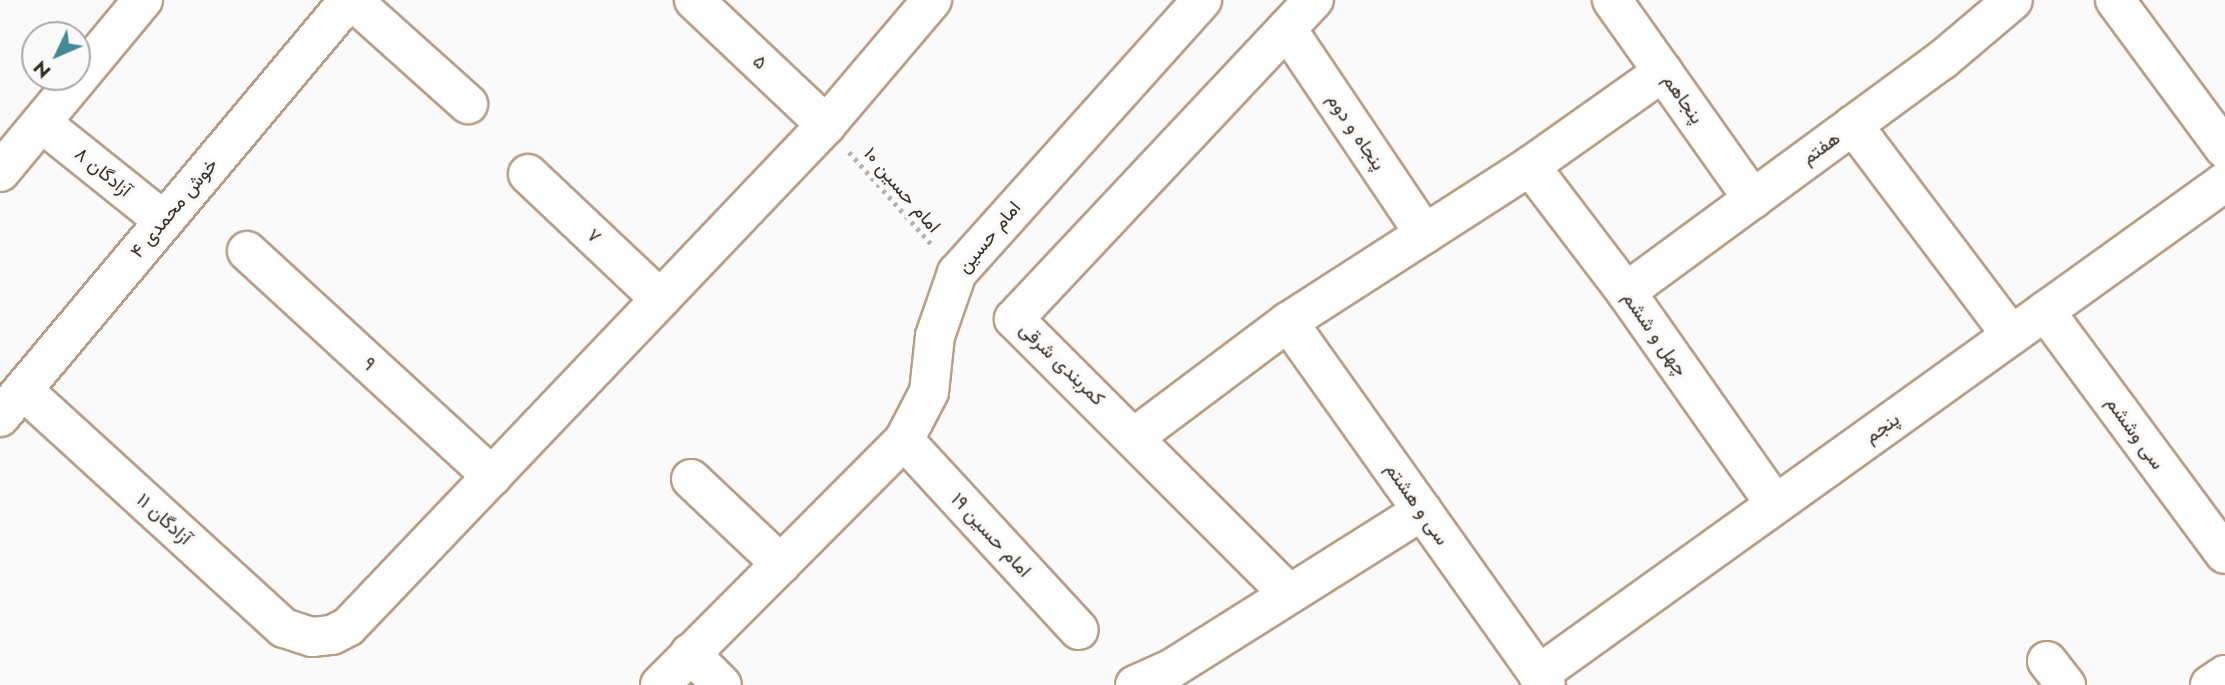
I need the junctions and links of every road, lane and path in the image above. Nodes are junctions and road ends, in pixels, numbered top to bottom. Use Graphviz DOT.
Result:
graph roads {
  1 [pos="143,0"];
  2 [pos="350,0"];
  3 [pos="694,0"];
  4 [pos="932,0"];
  5 [pos="1202,0"];
  6 [pos="1314,0"];
  7 [pos="1612,0"];
  8 [pos="2013,0"];
  9 [pos="2115,0"];
  10 [pos="1287,29"];
  11 [pos="1663,72"];
  12 [pos="468,104"];
  13 [pos="43,124"];
  14 [pos="825,125"];
  15 [pos="1853,125"];
  16 [pos="2225,149"];
  17 [pos="1530,166"];
  18 [pos="0,172"];
  19 [pos="528,174"];
  20 [pos="2225,182"];
  21 [pos="1753,199"];
  22 [pos="164,221"];
  23 [pos="1425,234"];
  24 [pos="247,251"];
  25 [pos="957,273"];
  26 [pos="1626,292"];
  27 [pos="660,299"];
  28 [pos="2045,311"];
  29 [pos="1288,322"];
  30 [pos="2011,335"];
  31 [pos="11,403"];
  32 [pos="1136,436"];
  33 [pos="904,440"];
  34 [pos="492,476"];
  35 [pos="691,479"];
  36 [pos="1775,504"];
  37 [pos="1422,510"];
  38 [pos="2225,554"];
  39 [pos="781,564"];
  40 [pos="1289,594"];
  41 [pos="1079,630"];
  42 [pos="690,653"];
  43 [pos="2225,675"];
  44 [pos="1177,677"];
  45 [pos="1542,680"];
  46 [pos="660,685"];
  47 [pos="722,685"];
  48 [pos="1135,685"];
  49 [pos="2210,685"];
  1 -- 13 [label="street"];
  2 -- 12 [label="street"];
  2 -- 22 [label="street, خوش محمدی ۴"];
  3 -- 14 [label="street, ۵"];
  4 -- 14 [label="street"];
  5 -- 25 [label="street, امام حسین"];
  6 -- 10 [label="street, کمربندی شرقی"];
  7 -- 11 [label="street, پنجاهم"];
  8 -- 15 [label="street, هفتم"];
  9 -- 16 [label="street"];
  10 -- 23 [label="street, پنجاه و دوم"];
  10 -- 32 [label="street, کمربندی شرقی"];
  11 -- 17 [label="street"];
  11 -- 21 [label="street, پنجاهم"];
  13 -- 18 [label="street"];
  13 -- 22 [label="street, آزادگان ۸"];
  14 -- 25 [label="path, امام حسین ۱۰"];
  14 -- 27 [label="street"];
  15 -- 21 [label="street, هفتم"];
  15 -- 30 [label="street"];
  17 -- 23 [label="street"];
  17 -- 26 [label="street, چهل و ششم"];
  19 -- 27 [label="street, ۷"];
  20 -- 28 [label="street, پنجم"];
  21 -- 26 [label="street, هفتم"];
  22 -- 31 [label="street, خوش محمدی ۴"];
  23 -- 29 [label="street"];
  24 -- 34 [label="street, ۹"];
  25 -- 33 [label="street, امام حسین"];
  26 -- 36 [label="street, چهل و ششم"];
  27 -- 34 [label="street"];
  28 -- 30 [label="street, پنجم"];
  28 -- 38 [label="street, سی وششم"];
  29 -- 32 [label="street"];
  29 -- 37 [label="street, سی و هشتم"];
  30 -- 36 [label="street, پنجم"];
  31 -- 34 [label="street, آزادگان ۱۱"];
  32 -- 40 [label="street, کمربندی شرقی"];
  33 -- 39 [label="street, امام حسین"];
  33 -- 41 [label="street, امام حسین ۱۹"];
  35 -- 39 [label="street"];
  36 -- 45 [label="street, پنجم"];
  37 -- 40 [label="street"];
  37 -- 45 [label="street, سی و هشتم"];
  39 -- 42 [label="street, امام حسین"];
  40 -- 44 [label="street"];
  42 -- 46 [label="street, امام حسین"];
  42 -- 47 [label="street"];
  43 -- 49 [label="street"];
  44 -- 48 [label="street"];
}
